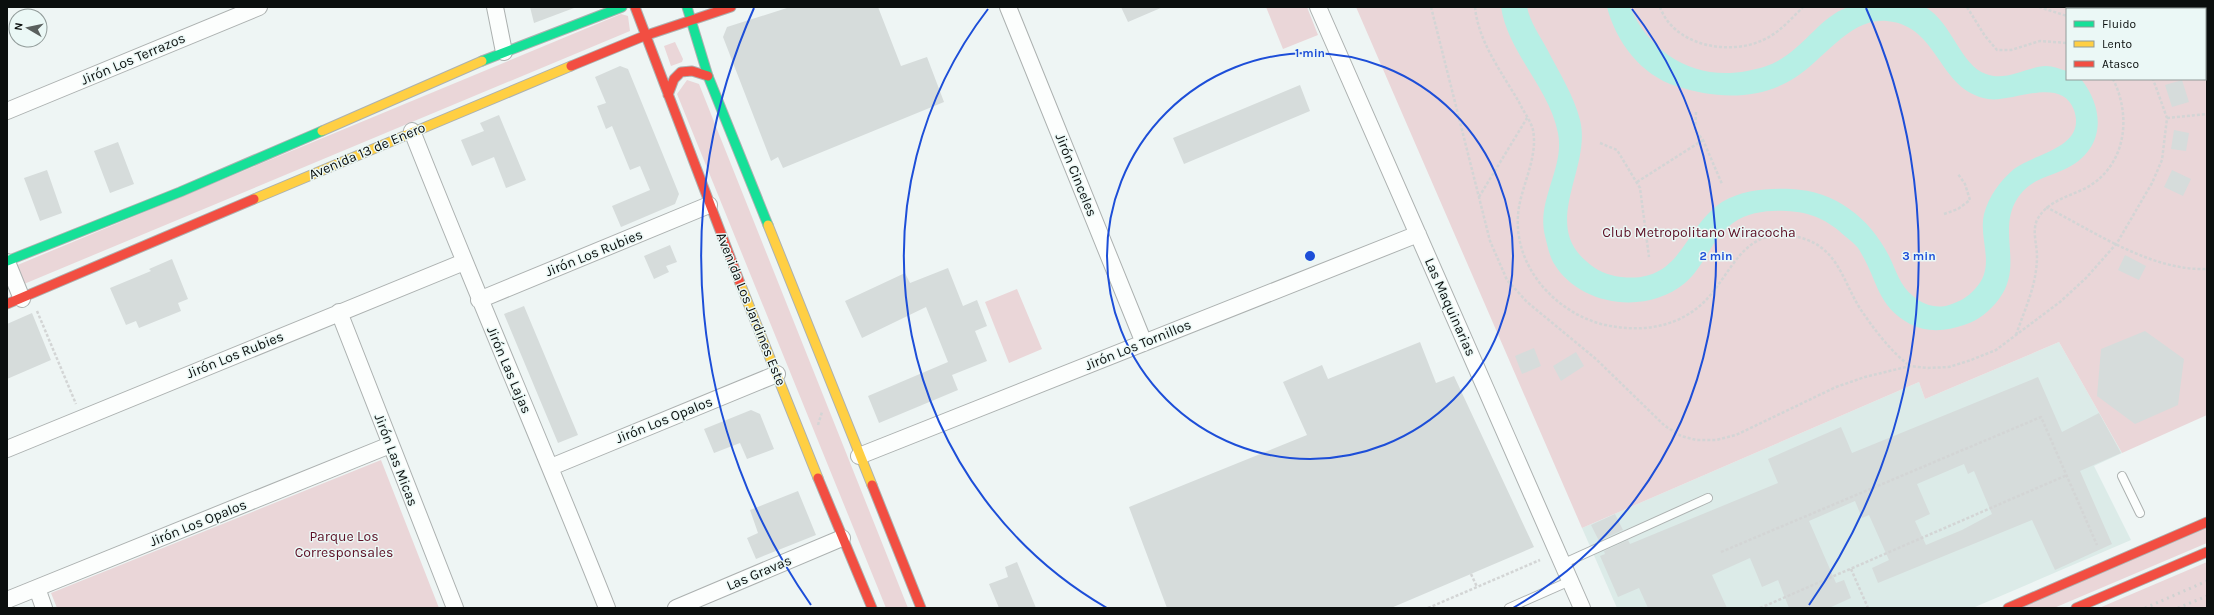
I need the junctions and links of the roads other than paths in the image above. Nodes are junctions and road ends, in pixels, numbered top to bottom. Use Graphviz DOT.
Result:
graph roads {
  1 [pos="259,7"];
  2 [pos="495,7"];
  3 [pos="622,7"];
  4 [pos="635,7"];
  5 [pos="686,7"];
  6 [pos="731,7"];
  7 [pos="1008,7"];
  8 [pos="1318,7"];
  9 [pos="689,21"];
  10 [pos="644,36"];
  11 [pos="504,52"];
  12 [pos="708,76"];
  13 [pos="668,95"];
  14 [pos="7,111"];
  15 [pos="412,131"];
  16 [pos="709,205"];
  17 [pos="1418,234"];
  18 [pos="7,261"];
  19 [pos="464,262"];
  20 [pos="20,299"];
  21 [pos="479,300"];
  22 [pos="339,312"];
  23 [pos="1144,343"];
  24 [pos="777,374"];
  25 [pos="390,445"];
  26 [pos="7,449"];
  27 [pos="859,456"];
  28 [pos="550,467"];
  29 [pos="2122,476"];
  30 [pos="1708,498"];
  31 [pos="2140,513"];
  32 [pos="2207,522"];
  33 [pos="842,538"];
  34 [pos="2207,552"];
  35 [pos="1562,564"];
  36 [pos="1570,581"];
  37 [pos="37,588"];
  38 [pos="7,600"];
  39 [pos="44,608"];
  40 [pos="455,608"];
  41 [pos="607,608"];
  42 [pos="676,608"];
  43 [pos="872,608"];
  44 [pos="921,608"];
  45 [pos="1509,608"];
  46 [pos="1582,608"];
  47 [pos="2008,608"];
  48 [pos="2076,608"];
  1 -- 14 [label="street, Jirón Los Terrazos"];
  2 -- 11 [label="street"];
  3 -- 11 [label="main road"];
  4 -- 10 [label="main road, Avenida Los Jardines Este"];
  5 -- 9 [label="main road"];
  6 -- 9 [label="main road, Avenida 13 de Enero"];
  7 -- 23 [label="street, Jirón Cinceles"];
  8 -- 17 [label="street, Las Maquinarias"];
  9 -- 10 [label="main road, Avenida 13 de Enero"];
  9 -- 12 [label="main road"];
  10 -- 13 [label="main road, Avenida Los Jardines Este"];
  10 -- 15 [label="main road, Avenida 13 de Enero"];
  11 -- 18 [label="main road"];
  12 -- 13 [label="main road"];
  12 -- 27 [label="main road"];
  13 -- 16 [label="main road, Avenida Los Jardines Este"];
  15 -- 19 [label="street, Jirón Las Lajas"];
  15 -- 20 [label="main road, Avenida 13 de Enero"];
  16 -- 21 [label="street, Jirón Los Rubies"];
  16 -- 24 [label="main road, Avenida Los Jardines Este"];
  17 -- 23 [label="street, Jirón Los Tornillos"];
  17 -- 35 [label="street, Las Maquinarias"];
  18 -- 20 [label="street"];
  19 -- 21 [label="street, Jirón Las Lajas"];
  19 -- 22 [label="street, Jirón Los Rubies"];
  21 -- 28 [label="street, Jirón Las Lajas"];
  22 -- 25 [label="street, Jirón Las Micas"];
  22 -- 26 [label="street, Jirón Los Rubies"];
  23 -- 27 [label="street, Jirón Los Tornillos"];
  24 -- 28 [label="street, Jirón Los Opalos"];
  24 -- 33 [label="main road, Avenida Los Jardines Este"];
  25 -- 37 [label="street, Jirón Los Opalos"];
  25 -- 40 [label="street, Jirón Las Micas"];
  27 -- 44 [label="main road"];
  28 -- 41 [label="street, Jirón Las Lajas"];
  29 -- 31 [label="lane"];
  30 -- 35 [label="lane"];
  32 -- 47 [label="main road"];
  33 -- 42 [label="street, Las Gravas"];
  33 -- 43 [label="main road, Avenida Los Jardines Este"];
  34 -- 48 [label="main road"];
  35 -- 36 [label="street, Las Maquinarias"];
  36 -- 45 [label="lane"];
  36 -- 46 [label="street, Las Maquinarias"];
  37 -- 38 [label="street, Jirón Los Opalos"];
  37 -- 39 [label="street"];
}
